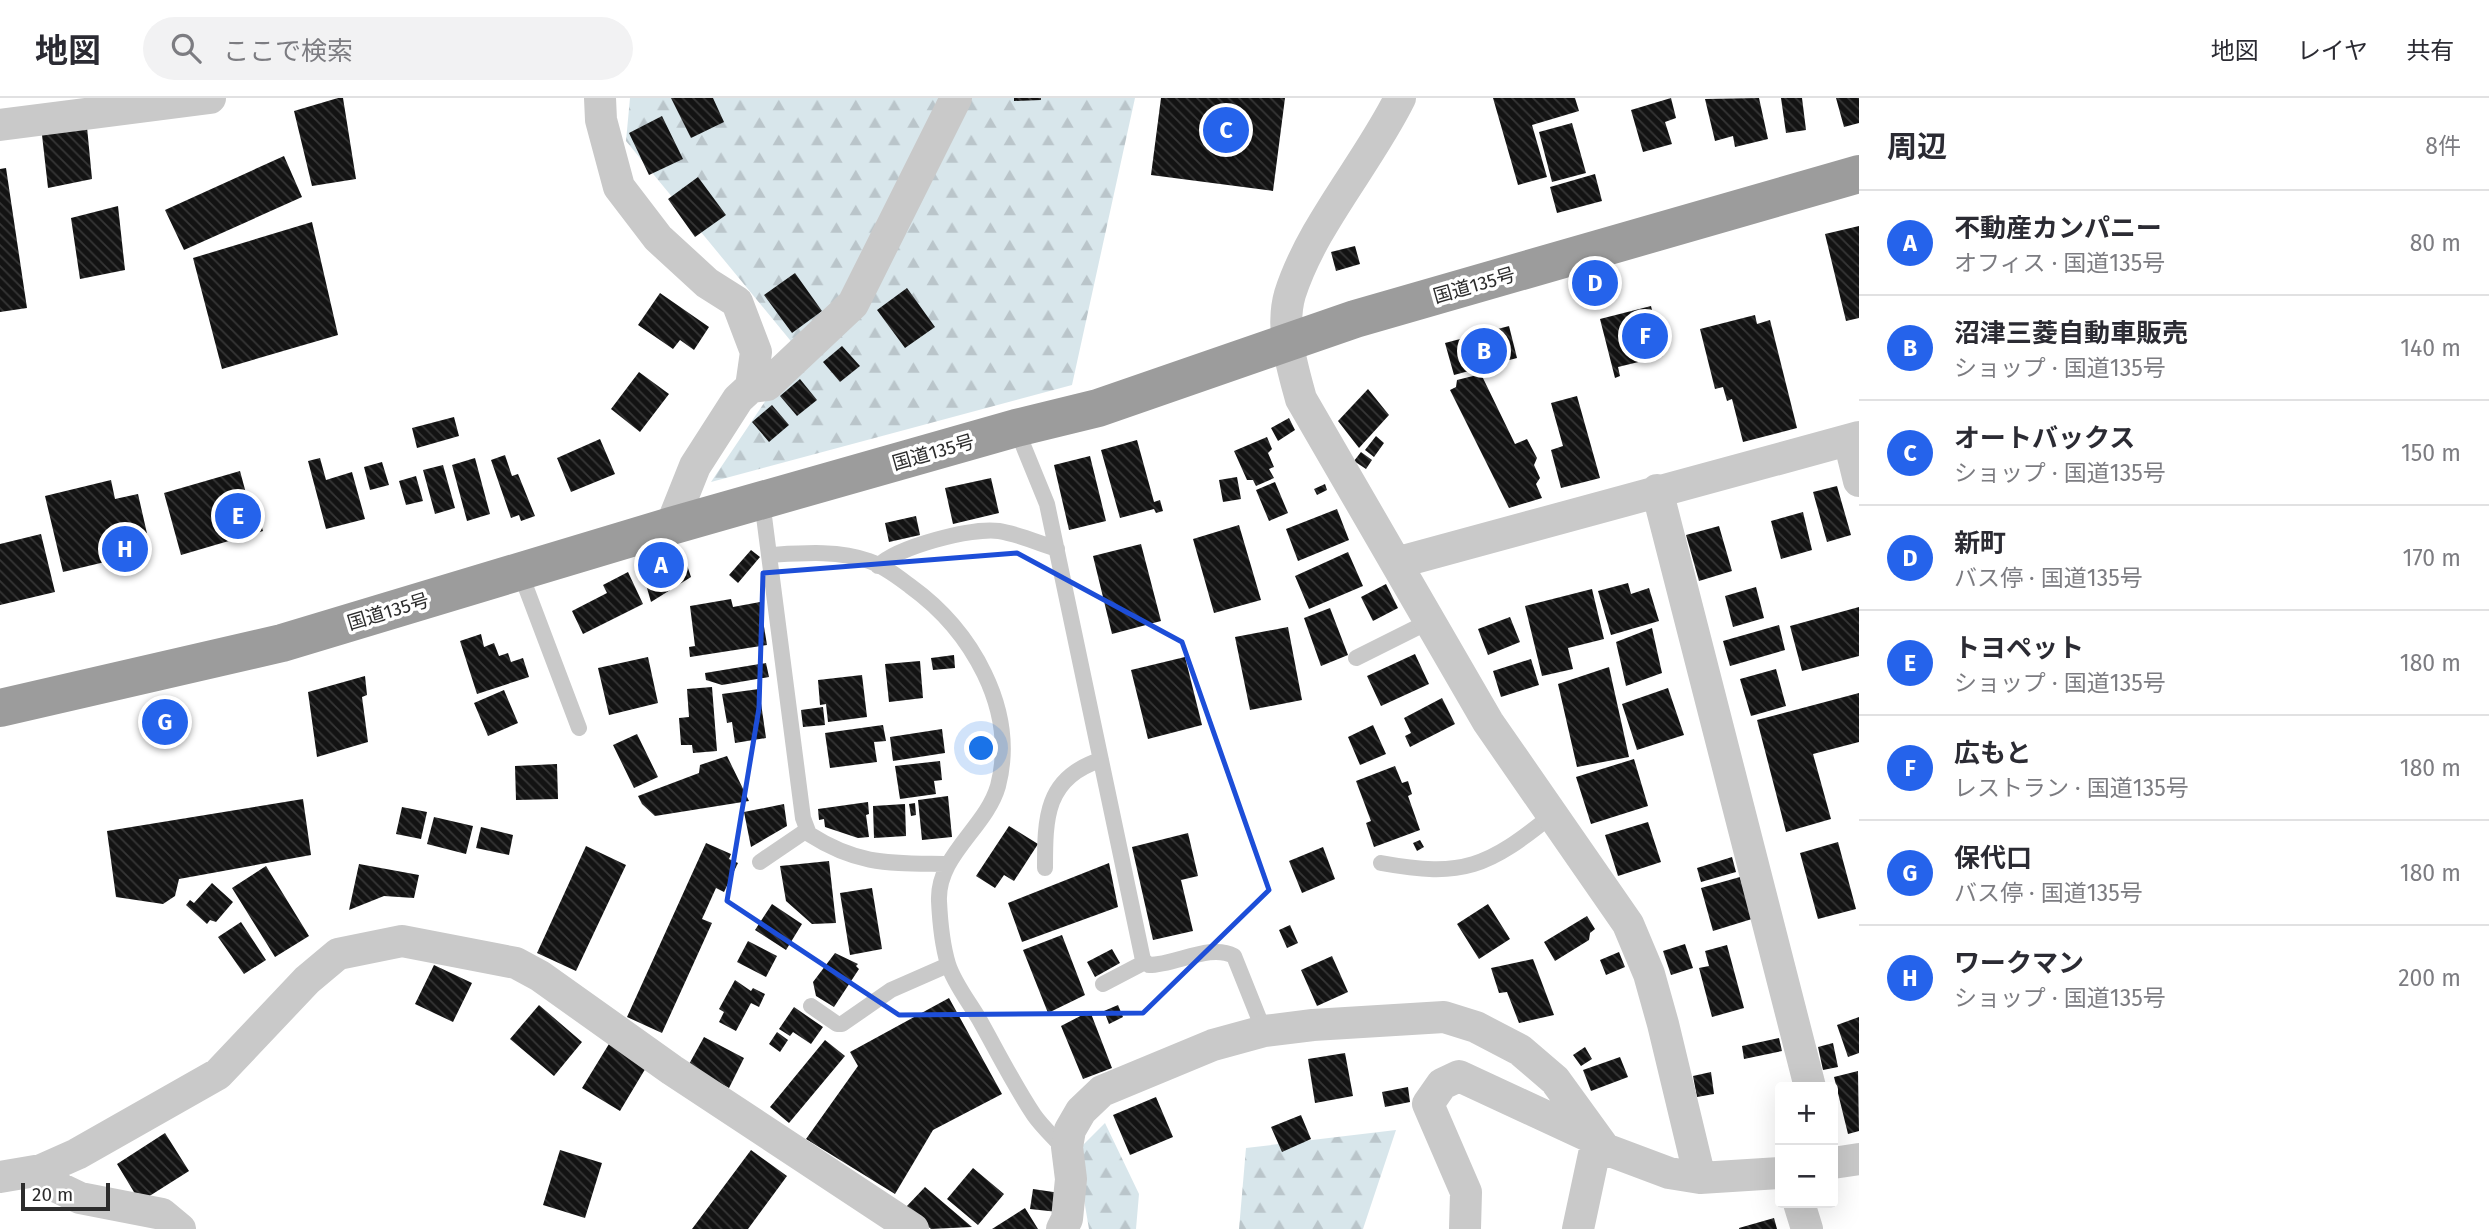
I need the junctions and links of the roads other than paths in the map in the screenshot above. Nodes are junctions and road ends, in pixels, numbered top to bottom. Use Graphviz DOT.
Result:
graph roads {
  1 [pos="210,98"];
  2 [pos="600,98"];
  3 [pos="956,98"];
  4 [pos="1400,98"];
  5 [pos="0,125"];
  6 [pos="1859,174"];
  7 [pos="1287,344"];
  8 [pos="751,387"];
  9 [pos="1016,428"];
  10 [pos="1854,439"];
  11 [pos="1859,481"];
  12 [pos="1657,490"];
  13 [pos="762,500"];
  14 [pos="671,526"];
  15 [pos="1057,550"];
  16 [pos="770,555"];
  17 [pos="1396,563"];
  18 [pos="878,566"];
  19 [pos="520,572"];
  20 [pos="1430,621"];
  21 [pos="1356,658"];
  22 [pos="0,708"];
  23 [pos="579,728"];
  24 [pos="1101,760"];
  25 [pos="1552,815"];
  26 [pos="807,830"];
  27 [pos="760,862"];
  28 [pos="1381,863"];
  29 [pos="947,864"];
  30 [pos="1045,868"];
  31 [pos="1145,962"];
  32 [pos="948,965"];
  33 [pos="1103,984"];
  34 [pos="811,1006"];
  35 [pos="1264,1031"];
  36 [pos="1809,1082"];
  37 [pos="1597,1140"];
  38 [pos="1068,1153"];
  39 [pos="1859,1159"];
  40 [pos="1838,1162"];
  41 [pos="49,1167"];
  42 [pos="1775,1173"];
  43 [pos="0,1177"];
  44 [pos="1700,1178"];
  45 [pos="1801,1208"];
  46 [pos="180,1229"];
  47 [pos="913,1229"];
  48 [pos="1062,1229"];
  49 [pos="1465,1229"];
  50 [pos="1578,1229"];
  51 [pos="1807,1229"];
  1 -- 5 [label="street"];
  2 -- 8 [label="street"];
  3 -- 8 [label="street"];
  4 -- 7 [label="street"];
  6 -- 7 [label="highway, 国道135号"];
  7 -- 9 [label="highway, 国道135号"];
  7 -- 17 [label="street"];
  8 -- 14 [label="street"];
  9 -- 13 [label="highway, 国道135号"];
  9 -- 15 [label="lane"];
  10 -- 11 [label="street"];
  10 -- 12 [label="street"];
  12 -- 17 [label="street"];
  12 -- 36 [label="street"];
  13 -- 14 [label="highway, 国道135号"];
  13 -- 16 [label="lane"];
  14 -- 19 [label="highway, 国道135号"];
  15 -- 18 [label="lane"];
  15 -- 24 [label="lane"];
  16 -- 18 [label="lane"];
  16 -- 26 [label="lane"];
  17 -- 20 [label="street"];
  18 -- 29 [label="lane"];
  19 -- 22 [label="highway, 国道135号"];
  19 -- 23 [label="lane"];
  20 -- 21 [label="lane"];
  20 -- 25 [label="street"];
  24 -- 30 [label="lane"];
  24 -- 31 [label="lane"];
  25 -- 28 [label="lane"];
  25 -- 44 [label="street"];
  26 -- 27 [label="lane"];
  26 -- 29 [label="lane"];
  29 -- 32 [label="lane"];
  31 -- 33 [label="lane"];
  31 -- 35 [label="lane"];
  32 -- 34 [label="lane"];
  32 -- 38 [label="lane"];
  35 -- 37 [label="street"];
  35 -- 38 [label="street"];
  37 -- 44 [label="street"];
  37 -- 49 [label="street"];
  37 -- 50 [label="street"];
  38 -- 48 [label="street"];
  39 -- 40 [label="street"];
  41 -- 43 [label="street"];
  41 -- 46 [label="street"];
  41 -- 47 [label="street"];
  42 -- 44 [label="street"];
  45 -- 51 [label="street"];
}
